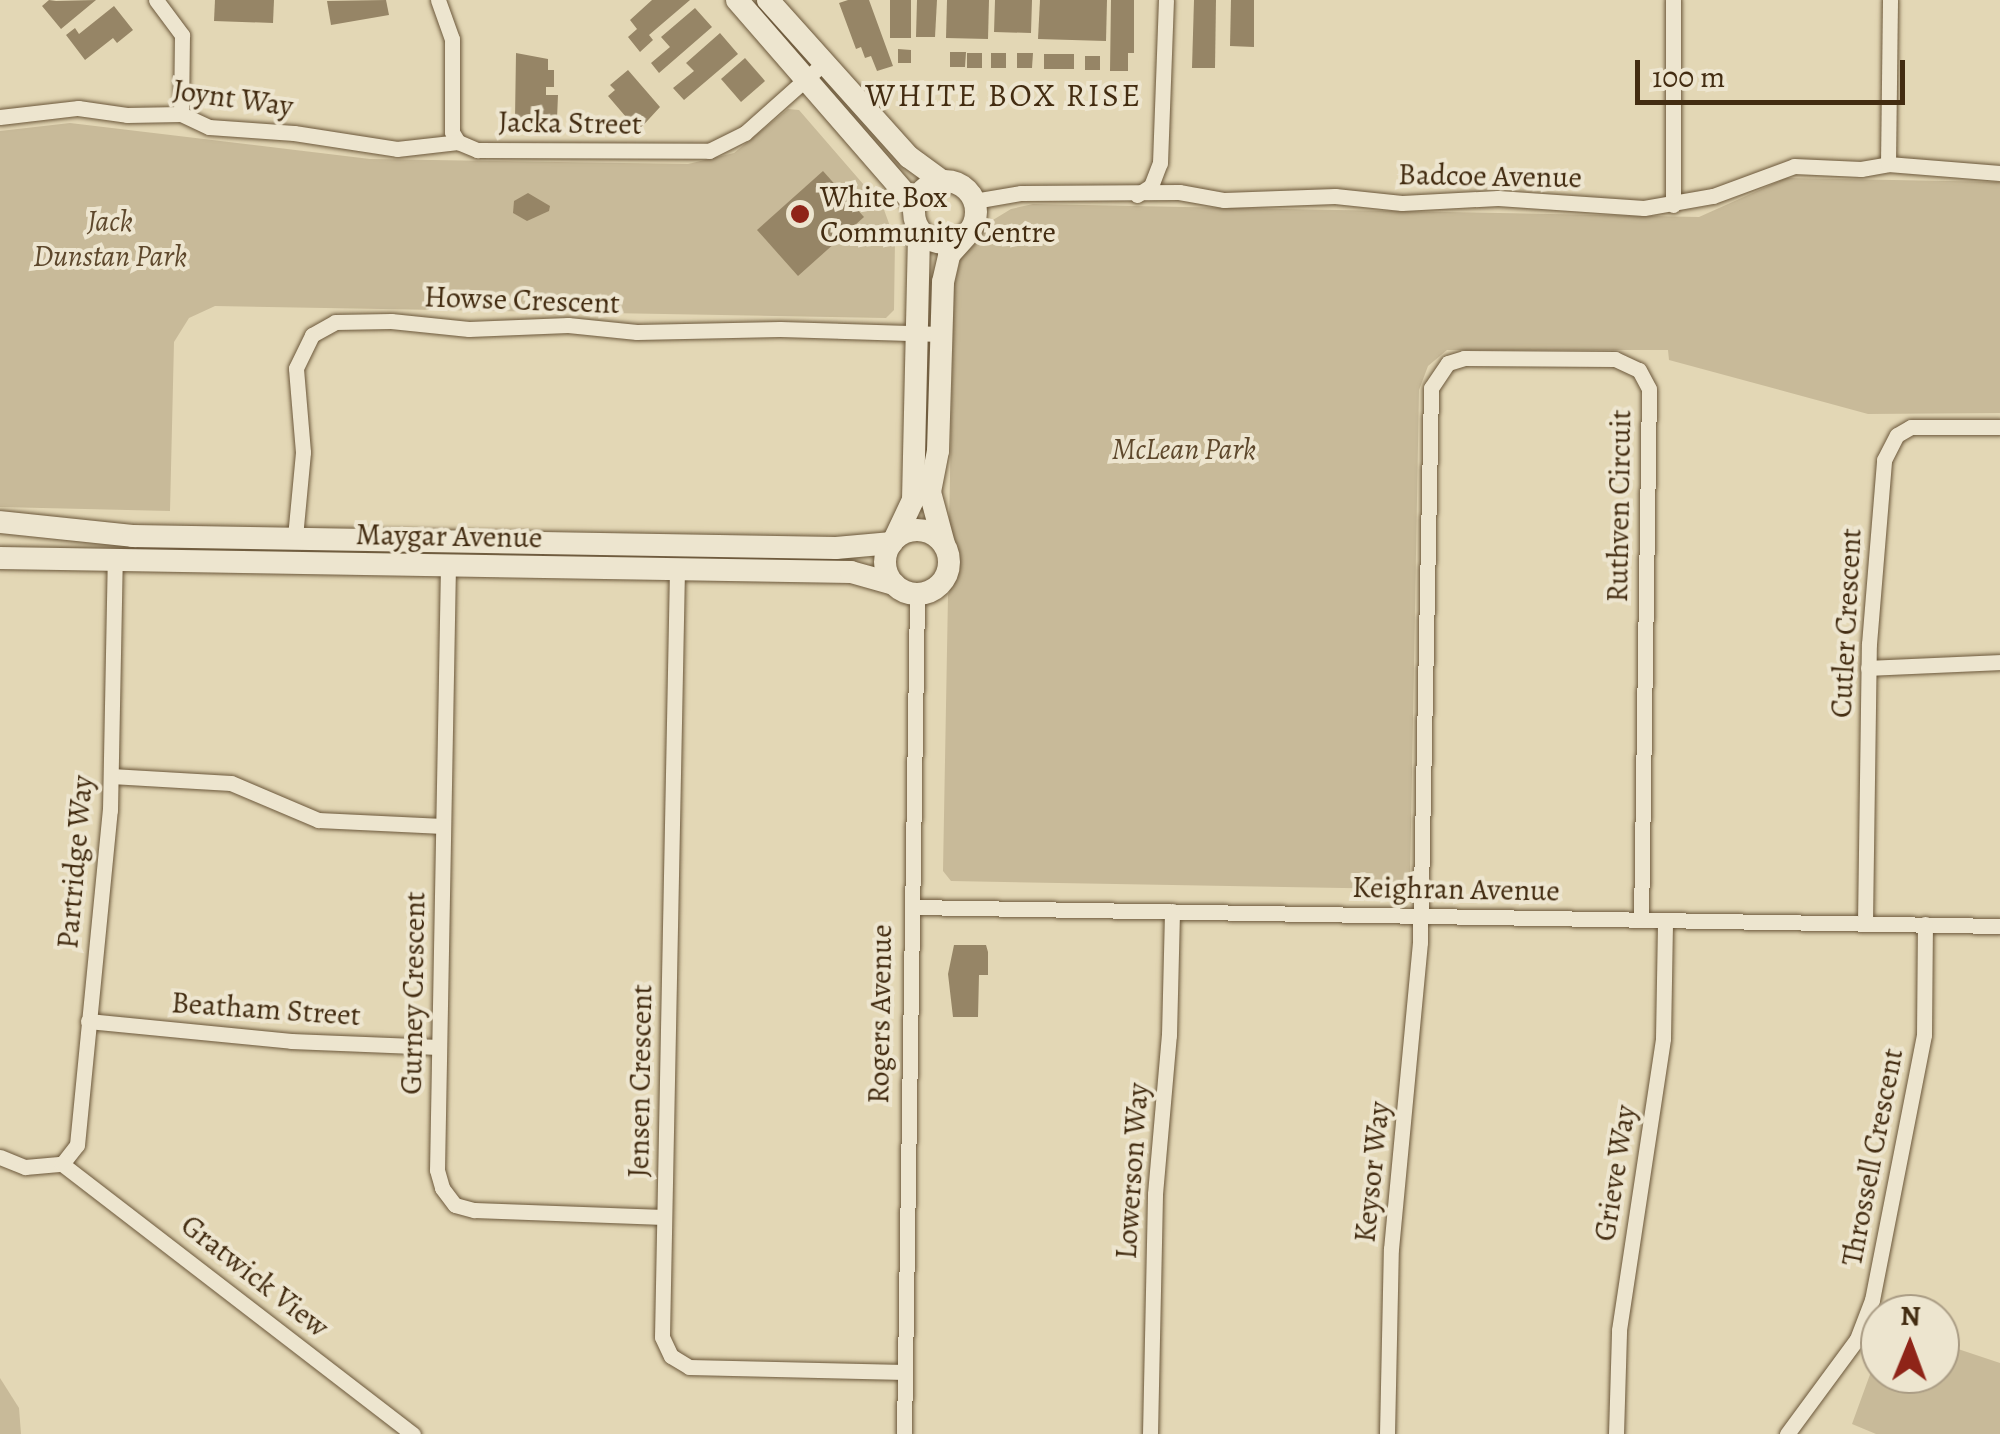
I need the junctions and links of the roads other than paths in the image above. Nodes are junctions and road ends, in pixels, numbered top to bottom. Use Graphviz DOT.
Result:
graph roads {
  1 [pos="156,0"];
  2 [pos="438,0"];
  3 [pos="737,0"];
  4 [pos="1672,0"];
  5 [pos="1890,0"];
  6 [pos="777,3"];
  7 [pos="1163,3"];
  8 [pos="826,62"];
  9 [pos="805,79"];
  10 [pos="181,114"];
  11 [pos="0,116"];
  12 [pos="458,142"];
  13 [pos="1888,164"];
  14 [pos="2000,173"];
  15 [pos="942,181"];
  16 [pos="1138,195"];
  17 [pos="974,201"];
  18 [pos="914,205"];
  19 [pos="1673,205"];
  20 [pos="920,230"];
  21 [pos="966,236"];
  22 [pos="929,334"];
  23 [pos="2000,426"];
  24 [pos="0,522"];
  25 [pos="116,535"];
  26 [pos="294,537"];
  27 [pos="893,541"];
  28 [pos="447,542"];
  29 [pos="944,544"];
  30 [pos="678,557"];
  31 [pos="0,558"];
  32 [pos="115,559"];
  33 [pos="294,564"];
  34 [pos="448,566"];
  35 [pos="894,584"];
  36 [pos="917,594"];
  37 [pos="2000,662"];
  38 [pos="1868,668"];
  39 [pos="111,776"];
  40 [pos="443,826"];
  41 [pos="912,907"];
  42 [pos="1172,912"];
  43 [pos="1420,916"];
  44 [pos="1640,919"];
  45 [pos="1665,920"];
  46 [pos="1865,923"];
  47 [pos="1925,924"];
  48 [pos="2000,926"];
  49 [pos="88,1021"];
  50 [pos="439,1048"];
  51 [pos="0,1157"];
  52 [pos="62,1164"];
  53 [pos="664,1216"];
  54 [pos="905,1372"];
  55 [pos="413,1434"];
  56 [pos="904,1434"];
  57 [pos="1150,1434"];
  58 [pos="1387,1434"];
  59 [pos="1616,1434"];
  60 [pos="1787,1434"];
  1 -- 10 [label="street"];
  2 -- 12 [label="street, Jacka Street"];
  3 -- 9 [label="street"];
  4 -- 19 [label="street"];
  5 -- 13 [label="street"];
  6 -- 8 [label="street"];
  7 -- 16 [label="street"];
  8 -- 9 [label="street, Jacka Street"];
  8 -- 15 [label="street"];
  9 -- 12 [label="street, Jacka Street"];
  9 -- 18 [label="street"];
  10 -- 11 [label="street, Joynt Way"];
  10 -- 12 [label="street, Joynt Way"];
  13 -- 14 [label="street, Badcoe Avenue"];
  13 -- 19 [label="street, Badcoe Avenue"];
  15 -- 17 [label="street"];
  15 -- 18 [label="street"];
  16 -- 17 [label="street, Badcoe Avenue"];
  16 -- 19 [label="street, Badcoe Avenue"];
  17 -- 21 [label="street"];
  18 -- 20 [label="street"];
  20 -- 21 [label="street"];
  20 -- 22 [label="street"];
  21 -- 22 [label="street"];
  22 -- 26 [label="street, Howse Crescent"];
  22 -- 27 [label="street"];
  22 -- 29 [label="street"];
  23 -- 38 [label="street, Cutler Crescent"];
  24 -- 25 [label="street, Maygar Avenue"];
  25 -- 26 [label="street, Maygar Avenue"];
  25 -- 32 [label="street"];
  26 -- 28 [label="street, Maygar Avenue"];
  26 -- 33 [label="street"];
  27 -- 29 [label="street"];
  27 -- 30 [label="street, Maygar Avenue"];
  27 -- 35 [label="street"];
  28 -- 30 [label="street, Maygar Avenue"];
  28 -- 34 [label="street"];
  29 -- 36 [label="street"];
  30 -- 34 [label="street, Maygar Avenue"];
  30 -- 35 [label="street, Maygar Avenue"];
  30 -- 53 [label="street, Jensen Crescent"];
  31 -- 32 [label="street, Maygar Avenue"];
  32 -- 33 [label="street, Maygar Avenue"];
  32 -- 39 [label="street, Partridge Way"];
  33 -- 34 [label="street, Maygar Avenue"];
  34 -- 40 [label="street, Gurney Crescent"];
  35 -- 36 [label="street"];
  36 -- 41 [label="street, Rogers Avenue"];
  37 -- 38 [label="street"];
  38 -- 46 [label="street, Cutler Crescent"];
  39 -- 40 [label="street"];
  39 -- 49 [label="street, Partridge Way"];
  40 -- 50 [label="street, Gurney Crescent"];
  41 -- 42 [label="street, Keighran Avenue"];
  41 -- 54 [label="street, Rogers Avenue"];
  42 -- 43 [label="street, Keighran Avenue"];
  42 -- 57 [label="street, Lowerson Way"];
  43 -- 44 [label="street, Keighran Avenue"];
  43 -- 44 [label="street, Ruthven Circuit"];
  43 -- 58 [label="street, Keysor Way"];
  44 -- 45 [label="street, Keighran Avenue"];
  45 -- 46 [label="street, Keighran Avenue"];
  45 -- 59 [label="street, Grieve Way"];
  46 -- 47 [label="street, Keighran Avenue"];
  47 -- 48 [label="street, Keighran Avenue"];
  47 -- 60 [label="street, Throssell Crescent"];
  49 -- 50 [label="street, Beatham Street"];
  49 -- 52 [label="street, Partridge Way"];
  50 -- 53 [label="street, Gurney Crescent"];
  51 -- 52 [label="street"];
  52 -- 55 [label="street, Gratwick View"];
  53 -- 54 [label="street, Jensen Crescent"];
  54 -- 56 [label="street, Rogers Avenue"];
}
